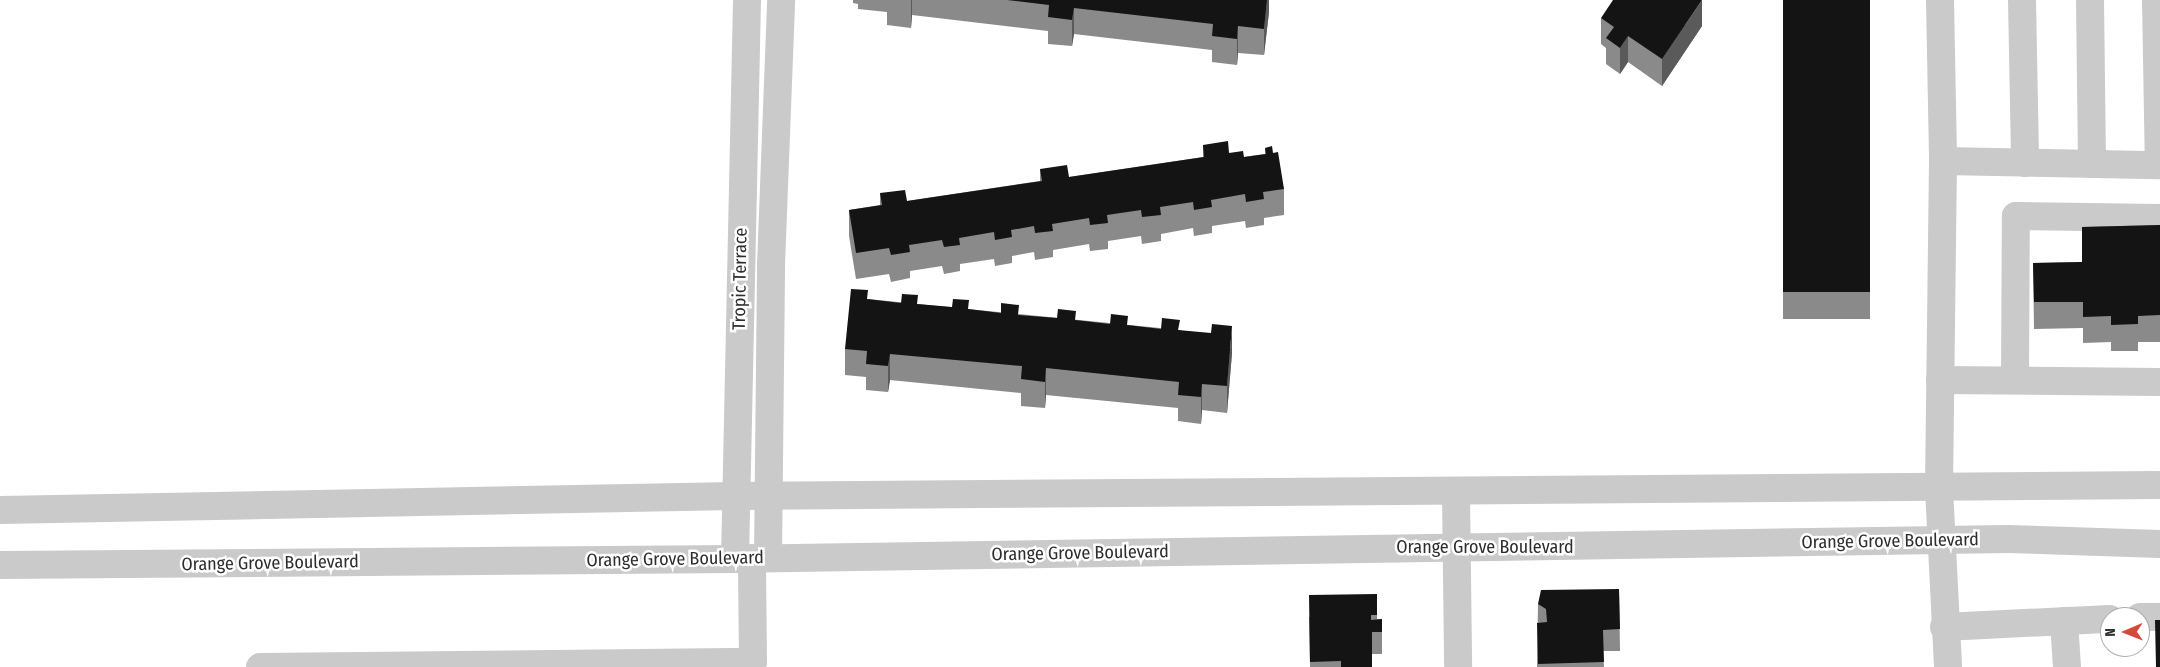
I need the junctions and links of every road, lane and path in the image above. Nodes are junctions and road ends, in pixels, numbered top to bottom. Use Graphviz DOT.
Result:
graph roads {
  1 [pos="747,0"];
  2 [pos="780,0"];
  3 [pos="1940,0"];
  4 [pos="2022,0"];
  5 [pos="2090,0"];
  6 [pos="2156,0"];
  7 [pos="1943,161"];
  8 [pos="2024,162"];
  9 [pos="2092,164"];
  10 [pos="2160,165"];
  11 [pos="2160,218"];
  12 [pos="1940,380"];
  13 [pos="2014,380"];
  14 [pos="2160,382"];
  15 [pos="2160,485"];
  16 [pos="1939,488"];
  17 [pos="1456,493"];
  18 [pos="735,496"];
  19 [pos="770,496"];
  20 [pos="0,510"];
  21 [pos="1941,541"];
  22 [pos="2160,544"];
  23 [pos="1457,547"];
  24 [pos="752,558"];
  25 [pos="0,565"];
  26 [pos="2100,619"];
  27 [pos="2064,621"];
  28 [pos="1944,626"];
  29 [pos="260,667"];
  30 [pos="1458,667"];
  31 [pos="1948,667"];
  32 [pos="2067,667"];
  1 -- 18 [label="street, Tropic Terrace"];
  2 -- 19 [label="street, Tropic Terrace"];
  3 -- 7 [label="street"];
  4 -- 8 [label="street"];
  5 -- 9 [label="street"];
  6 -- 10 [label="street"];
  7 -- 8 [label="street"];
  7 -- 12 [label="street"];
  8 -- 9 [label="street"];
  9 -- 10 [label="street"];
  11 -- 13 [label="street"];
  12 -- 13 [label="street"];
  12 -- 16 [label="street"];
  13 -- 14 [label="street"];
  15 -- 16 [label="street"];
  16 -- 17 [label="street"];
  16 -- 21 [label="street"];
  17 -- 19 [label="street"];
  17 -- 23 [label="street"];
  18 -- 19 [label="street"];
  18 -- 20 [label="street"];
  18 -- 24 [label="street, Tropic Terrace"];
  19 -- 24 [label="street, Tropic Terrace"];
  21 -- 22 [label="street, Orange Grove Boulevard"];
  21 -- 23 [label="street, Orange Grove Boulevard"];
  21 -- 28 [label="street"];
  23 -- 24 [label="street, Orange Grove Boulevard"];
  23 -- 30 [label="street"];
  24 -- 25 [label="street, Orange Grove Boulevard"];
  24 -- 29 [label="street"];
  26 -- 27 [label="street"];
  27 -- 28 [label="street"];
  27 -- 32 [label="street"];
  28 -- 31 [label="street"];
}
